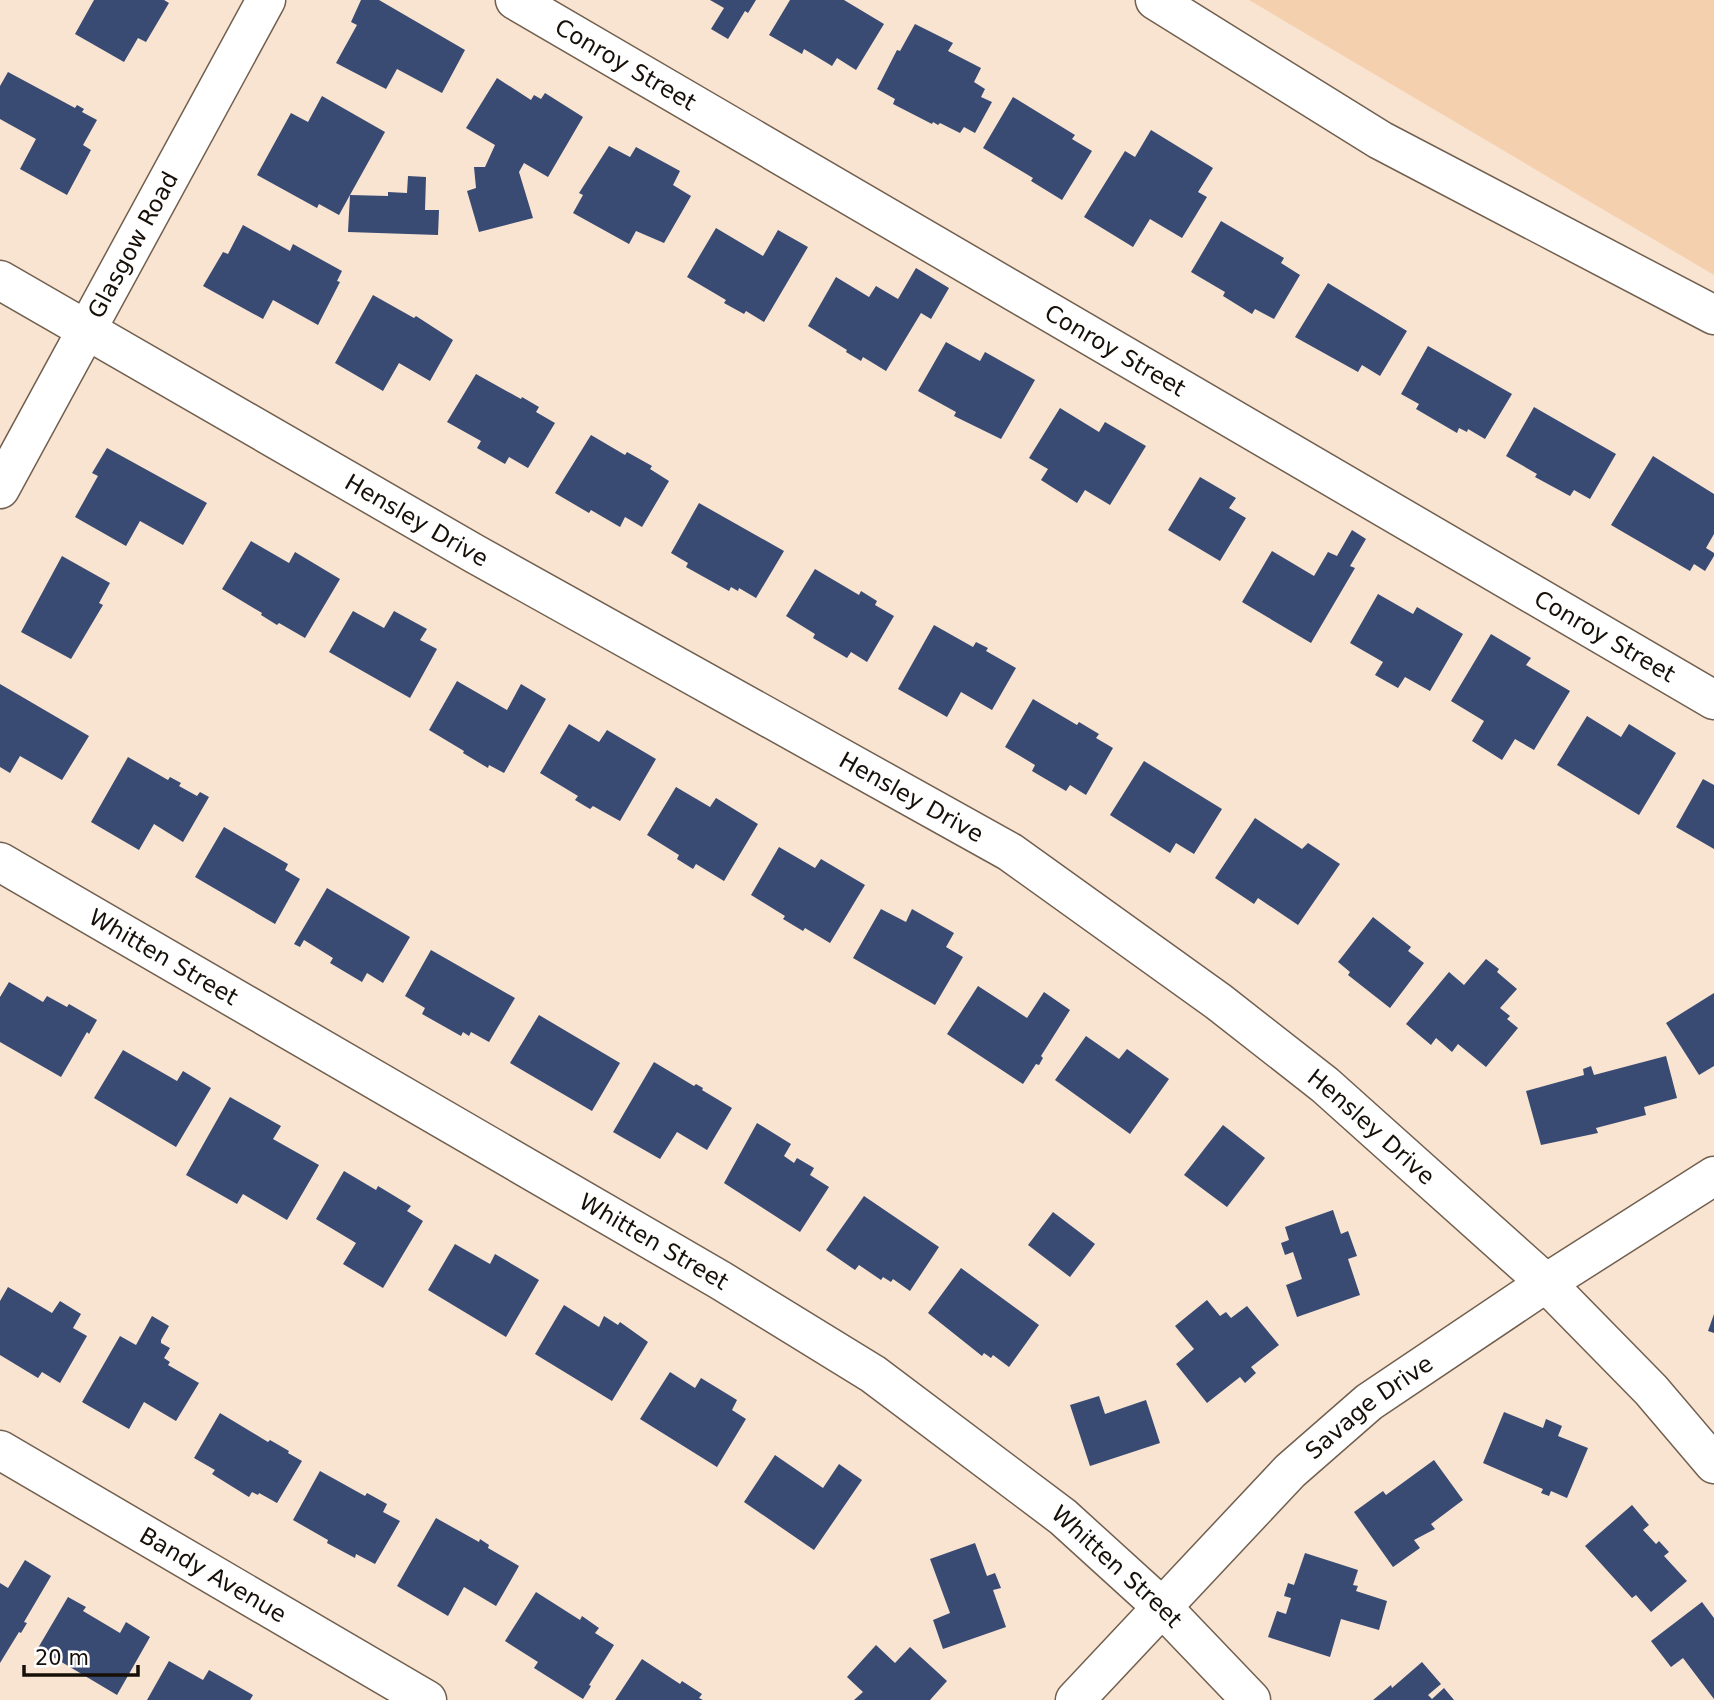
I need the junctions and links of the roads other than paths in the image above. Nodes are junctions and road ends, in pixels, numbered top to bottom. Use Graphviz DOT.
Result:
graph roads {
  1 [pos="266,0"];
  2 [pos="515,0"];
  3 [pos="1155,0"];
  4 [pos="0,280"];
  5 [pos="1714,315"];
  6 [pos="87,330"];
  7 [pos="0,489"];
  8 [pos="1714,700"];
  9 [pos="0,862"];
  10 [pos="1714,1176"];
  11 [pos="1546,1283"];
  12 [pos="0,1450"];
  13 [pos="1714,1464"];
  14 [pos="1162,1607"];
  15 [pos="427,1700"];
  16 [pos="1075,1700"];
  17 [pos="1251,1700"];
  1 -- 6 [label="street, Glasgow Road"];
  2 -- 8 [label="street, Conroy Street"];
  3 -- 5 [label="street"];
  4 -- 6 [label="street, Hensley Drive"];
  6 -- 7 [label="street, Glasgow Road"];
  6 -- 11 [label="street, Hensley Drive"];
  9 -- 14 [label="street, Whitten Street"];
  10 -- 11 [label="street, Savage Drive"];
  11 -- 13 [label="street, Hensley Drive"];
  11 -- 14 [label="street, Savage Drive"];
  12 -- 15 [label="street, Bandy Avenue"];
  14 -- 16 [label="street, Savage Drive"];
  14 -- 17 [label="street, Whitten Street"];
}
